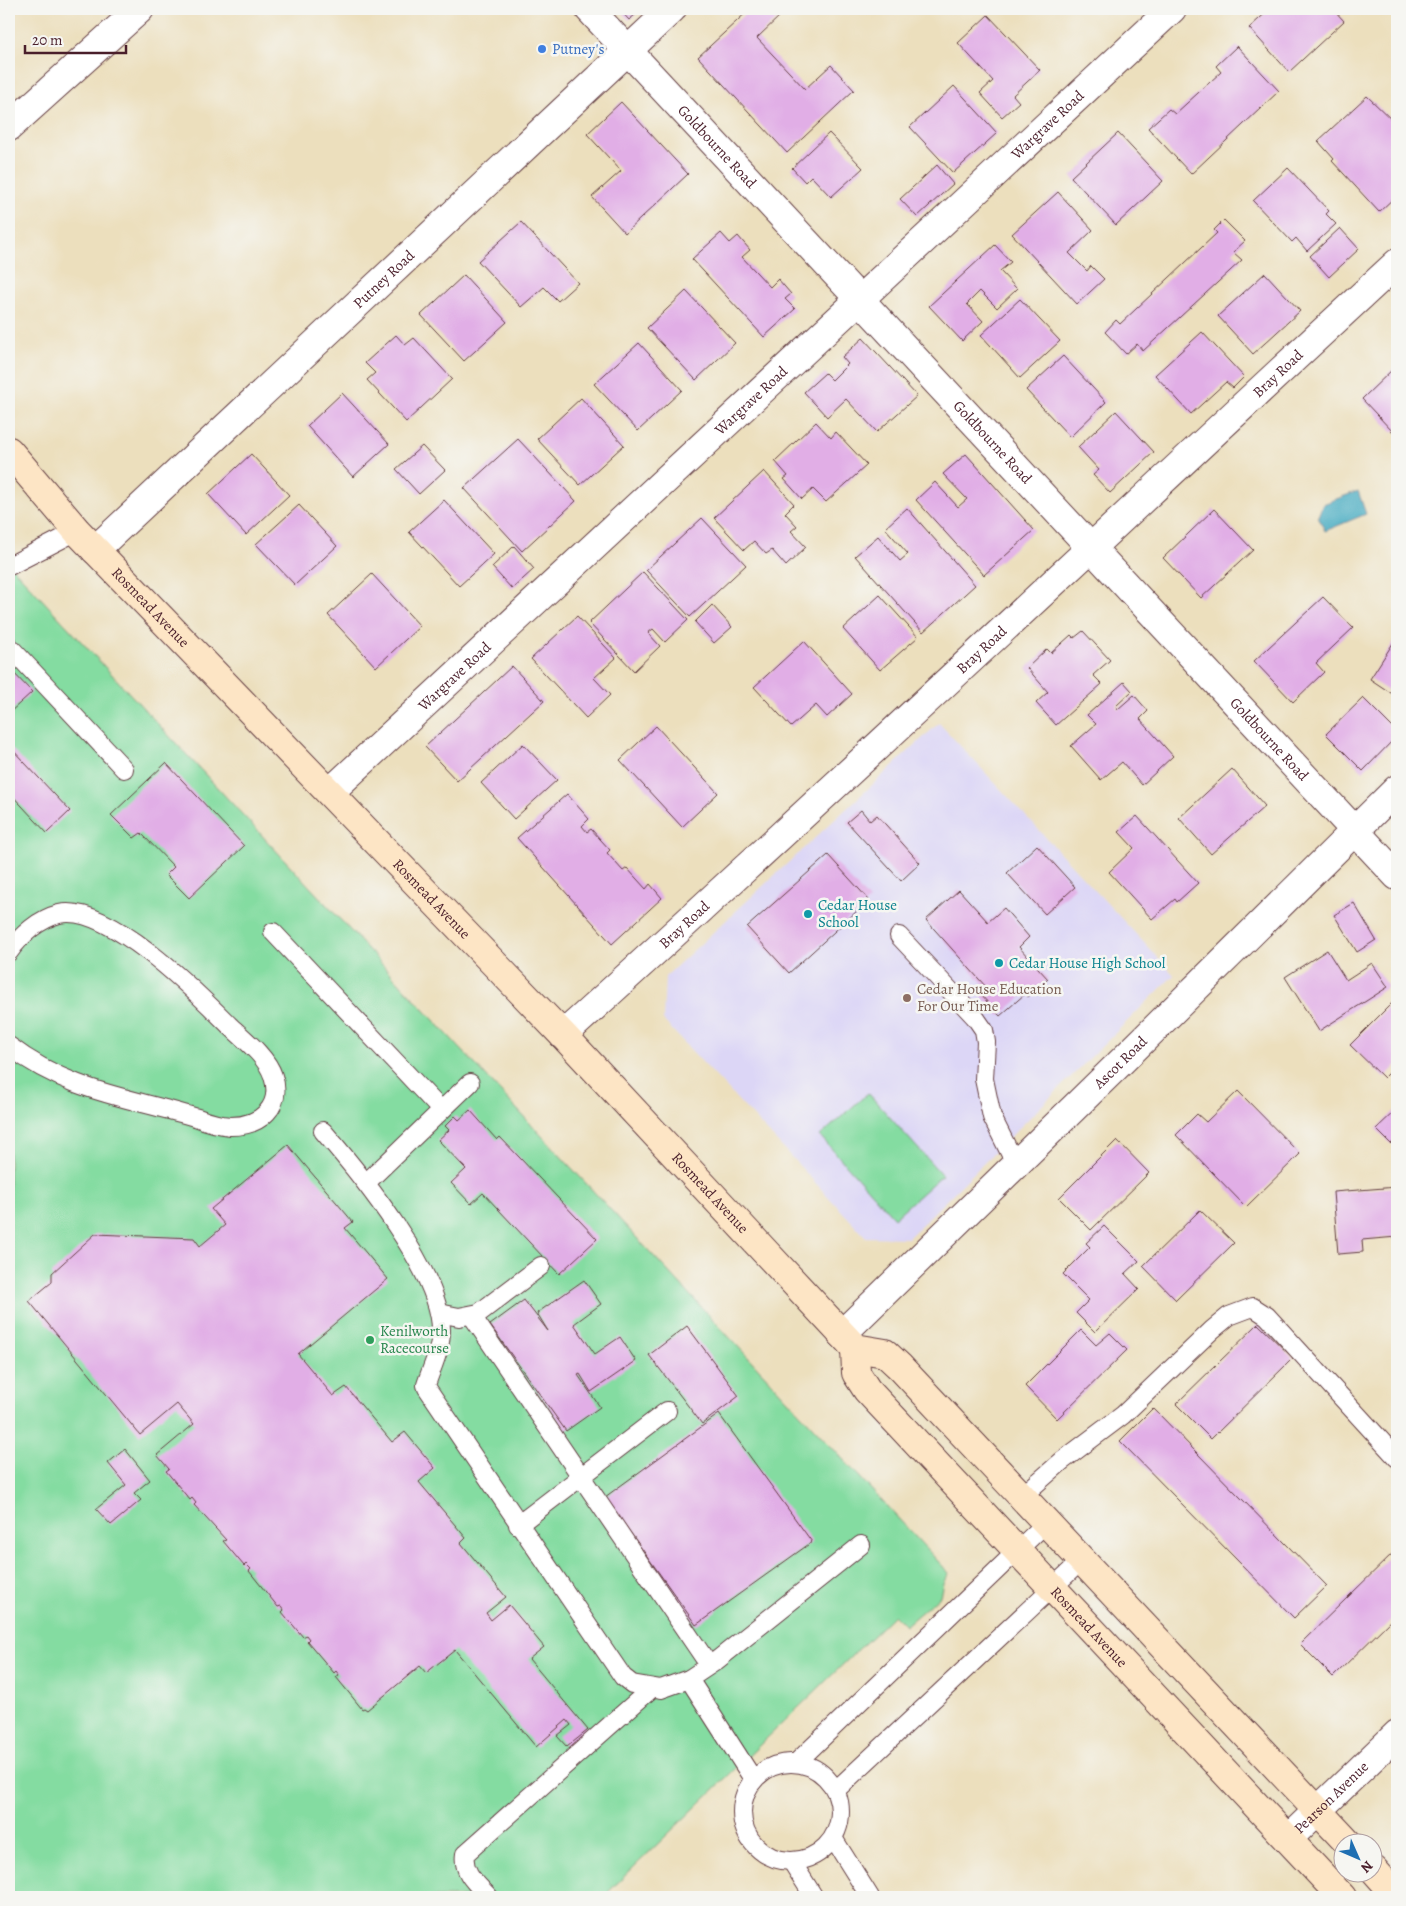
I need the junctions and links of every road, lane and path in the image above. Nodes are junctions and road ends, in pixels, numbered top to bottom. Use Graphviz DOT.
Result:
graph roads {
  1 [pos="589,9"];
  2 [pos="672,9"];
  3 [pos="1172,9"];
  4 [pos="128,13"];
  5 [pos="628,51"];
  6 [pos="9,127"];
  7 [pos="1397,263"];
  8 [pos="858,299"];
  9 [pos="9,451"];
  10 [pos="86,540"];
  11 [pos="1090,547"];
  12 [pos="9,566"];
  13 [pos="9,646"];
  14 [pos="124,769"];
  15 [pos="1397,789"];
  16 [pos="330,792"];
  17 [pos="1355,830"];
  18 [pos="1397,876"];
  19 [pos="273,932"];
  20 [pos="899,936"];
  21 [pos="9,952"];
  22 [pos="563,1035"];
  23 [pos="9,1046"];
  24 [pos="470,1083"];
  25 [pos="441,1110"];
  26 [pos="323,1131"];
  27 [pos="1016,1165"];
  28 [pos="367,1182"];
  29 [pos="541,1266"];
  30 [pos="439,1313"];
  31 [pos="472,1316"];
  32 [pos="848,1341"];
  33 [pos="668,1411"];
  34 [pos="1397,1458"];
  35 [pos="581,1478"];
  36 [pos="1021,1497"];
  37 [pos="518,1524"];
  38 [pos="1046,1524"];
  39 [pos="861,1545"];
  40 [pos="1016,1552"];
  41 [pos="1081,1561"];
  42 [pos="1052,1589"];
  43 [pos="709,1665"];
  44 [pos="689,1679"];
  45 [pos="652,1688"];
  46 [pos="1397,1734"];
  47 [pos="797,1762"];
  48 [pos="753,1779"];
  49 [pos="836,1790"];
  50 [pos="1318,1810"];
  51 [pos="1340,1834"];
  52 [pos="833,1838"];
  53 [pos="1288,1839"];
  54 [pos="792,1862"];
  55 [pos="1384,1881"];
  56 [pos="1397,1896"];
  57 [pos="489,1897"];
  58 [pos="814,1897"];
  59 [pos="870,1897"];
  60 [pos="1342,1897"];
  1 -- 5 [label="street, Goldbourne Road"];
  2 -- 5 [label="street, Putney Road"];
  3 -- 8 [label="street, Wargrave Road"];
  4 -- 6 [label="street"];
  5 -- 8 [label="street, Goldbourne Road"];
  5 -- 10 [label="street, Putney Road"];
  7 -- 11 [label="street, Bray Road"];
  8 -- 11 [label="street, Goldbourne Road"];
  8 -- 16 [label="street, Wargrave Road"];
  9 -- 10 [label="main road, Rosmead Avenue"];
  10 -- 12 [label="lane"];
  10 -- 16 [label="main road, Rosmead Avenue"];
  11 -- 17 [label="street, Goldbourne Road"];
  11 -- 22 [label="street, Bray Road"];
  13 -- 14 [label="lane"];
  15 -- 17 [label="street, Ascot Road"];
  16 -- 22 [label="main road, Rosmead Avenue"];
  17 -- 18 [label="street, Goldbourne Road"];
  17 -- 27 [label="street, Ascot Road"];
  19 -- 25 [label="lane"];
  20 -- 27 [label="lane"];
  21 -- 23 [label="lane"];
  22 -- 32 [label="main road, Rosmead Avenue"];
  24 -- 25 [label="lane"];
  25 -- 28 [label="lane"];
  26 -- 28 [label="lane"];
  27 -- 32 [label="street, Ascot Road"];
  28 -- 30 [label="lane"];
  29 -- 31 [label="lane"];
  30 -- 31 [label="lane"];
  30 -- 37 [label="lane"];
  31 -- 35 [label="lane"];
  32 -- 36 [label="main road"];
  32 -- 40 [label="main road, Rosmead Avenue"];
  33 -- 35 [label="lane"];
  34 -- 36 [label="lane"];
  35 -- 37 [label="lane"];
  35 -- 43 [label="lane"];
  36 -- 38 [label="main road"];
  37 -- 45 [label="lane"];
  38 -- 40 [label="lane"];
  38 -- 41 [label="main road"];
  39 -- 43 [label="lane"];
  40 -- 42 [label="main road, Rosmead Avenue"];
  40 -- 47 [label="lane"];
  41 -- 42 [label="lane"];
  41 -- 50 [label="main road"];
  42 -- 49 [label="lane"];
  42 -- 53 [label="main road, Rosmead Avenue"];
  43 -- 44 [label="lane"];
  44 -- 45 [label="lane"];
  44 -- 48 [label="lane"];
  45 -- 57 [label="lane"];
  46 -- 50 [label="street, Pearson Avenue"];
  47 -- 48 [label="lane"];
  47 -- 49 [label="lane"];
  48 -- 54 [label="lane"];
  49 -- 52 [label="lane"];
  50 -- 51 [label="main road"];
  50 -- 53 [label="street, Pearson Avenue"];
  52 -- 54 [label="lane"];
  52 -- 59 [label="lane"];
  53 -- 60 [label="main road, Rosmead Avenue"];
  54 -- 58 [label="lane"];
  55 -- 56 [label="main road"];
}
